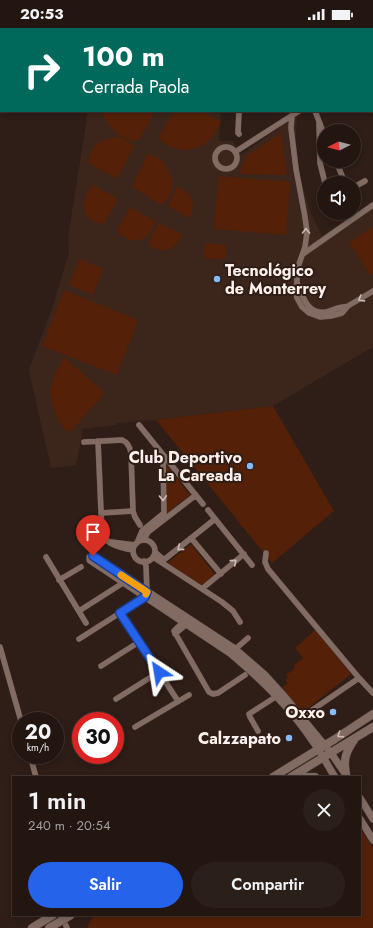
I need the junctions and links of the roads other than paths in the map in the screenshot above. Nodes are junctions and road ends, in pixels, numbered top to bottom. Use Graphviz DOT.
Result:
graph roads {
  1 [pos="239,112"];
  2 [pos="298,112"];
  3 [pos="315,112"];
  4 [pos="292,116"];
  5 [pos="319,122"];
  6 [pos="239,134"];
  7 [pos="235,152"];
  8 [pos="323,176"];
  9 [pos="365,181"];
  10 [pos="361,183"];
  11 [pos="373,205"];
  12 [pos="303,254"];
  13 [pos="373,291"];
  14 [pos="139,425"];
  15 [pos="98,441"];
  16 [pos="84,442"];
  17 [pos="163,454"];
  18 [pos="196,495"];
  19 [pos="203,504"];
  20 [pos="208,510"];
  21 [pos="133,511"];
  22 [pos="101,513"];
  23 [pos="166,515"];
  24 [pos="215,518"];
  25 [pos="140,525"];
  26 [pos="191,538"];
  27 [pos="144,540"];
  28 [pos="135,546"];
  29 [pos="266,553"];
  30 [pos="244,554"];
  31 [pos="154,555"];
  32 [pos="46,558"];
  33 [pos="93,559"];
  34 [pos="144,561"];
  35 [pos="164,562"];
  36 [pos="252,564"];
  37 [pos="81,566"];
  38 [pos="220,574"];
  39 [pos="60,580"];
  40 [pos="125,581"];
  41 [pos="203,588"];
  42 [pos="146,595"];
  43 [pos="79,611"];
  44 [pos="120,613"];
  45 [pos="240,622"];
  46 [pos="86,623"];
  47 [pos="185,623"];
  48 [pos="248,638"];
  49 [pos="79,639"];
  50 [pos="139,642"];
  51 [pos="0,647"];
  52 [pos="233,651"];
  53 [pos="101,666"];
  54 [pos="159,672"];
  55 [pos="245,675"];
  56 [pos="359,678"];
  57 [pos="373,693"];
  58 [pos="189,695"];
  59 [pos="277,696"];
  60 [pos="116,699"];
  61 [pos="178,701"];
  62 [pos="18,712"];
  63 [pos="373,714"];
  64 [pos="302,717"];
  65 [pos="135,727"];
  66 [pos="373,727"];
  67 [pos="258,731"];
  68 [pos="356,737"];
  69 [pos="321,747"];
  70 [pos="331,753"];
  71 [pos="323,757"];
  72 [pos="32,764"];
  73 [pos="36,776"];
  74 [pos="275,776"];
  75 [pos="293,776"];
  76 [pos="334,776"];
  77 [pos="346,776"];
  78 [pos="361,800"];
  79 [pos="373,819"];
  80 [pos="361,821"];
  81 [pos="373,840"];
  82 [pos="52,916"];
  83 [pos="61,916"];
  84 [pos="69,916"];
  85 [pos="32,928"];
  86 [pos="49,928"];
  87 [pos="67,928"];
  1 -- 6 [label="street"];
  2 -- 4 [label="street"];
  3 -- 5 [label="street"];
  4 -- 7 [label="street"];
  12 -- 4 [label="street, one-way"];
  5 -- 8 [label="street"];
  9 -- 10 [label="street"];
  11 -- 12 [label="street"];
  13 -- 12 [label="street, one-way"];
  14 -- 17 [label="street"];
  15 -- 16 [label="street"];
  15 -- 21 [label="street"];
  15 -- 22 [label="street"];
  17 -- 18 [label="street"];
  17 -- 23 [label="street, one-way"];
  18 -- 19 [label="street"];
  18 -- 23 [label="street"];
  20 -- 24 [label="street"];
  21 -- 22 [label="street"];
  21 -- 25 [label="street"];
  22 -- 28 [label="street"];
  23 -- 27 [label="street"];
  23 -- 28 [label="street"];
  24 -- 26 [label="street"];
  24 -- 30 [label="street"];
  26 -- 35 [label="street, one-way"];
  26 -- 38 [label="street"];
  27 -- 28 [label="street"];
  27 -- 31 [label="street"];
  28 -- 34 [label="street"];
  29 -- 56 [label="street"];
  30 -- 36 [label="street"];
  38 -- 30 [label="street, one-way"];
  31 -- 34 [label="street"];
  31 -- 35 [label="street"];
  32 -- 39 [label="street"];
  33 -- 40 [label="street"];
  34 -- 42 [label="street"];
  35 -- 41 [label="street"];
  37 -- 39 [label="street"];
  38 -- 41 [label="street"];
  39 -- 43 [label="street"];
  40 -- 42 [label="street"];
  40 -- 43 [label="street"];
  41 -- 45 [label="street"];
  42 -- 44 [label="street"];
  42 -- 47 [label="street"];
  42 -- 52 [label="street"];
  43 -- 46 [label="street"];
  44 -- 49 [label="street"];
  44 -- 50 [label="street"];
  47 -- 52 [label="street"];
  47 -- 55 [label="street"];
  48 -- 52 [label="street"];
  50 -- 53 [label="street"];
  50 -- 54 [label="street"];
  51 -- 62 [label="street"];
  52 -- 59 [label="street"];
  52 -- 64 [label="street"];
  54 -- 60 [label="street"];
  54 -- 61 [label="street"];
  56 -- 57 [label="street"];
  56 -- 64 [label="street"];
  58 -- 61 [label="street"];
  59 -- 67 [label="street"];
  59 -- 69 [label="street"];
  61 -- 65 [label="street"];
  63 -- 69 [label="main road, one-way"];
  64 -- 69 [label="street"];
  66 -- 68 [label="main road"];
  68 -- 70 [label="main road"];
  68 -- 77 [label="main road"];
  69 -- 70 [label="street"];
  69 -- 71 [label="street"];
  69 -- 74 [label="main road"];
  70 -- 71 [label="main road"];
  70 -- 77 [label="street"];
  71 -- 75 [label="main road"];
  71 -- 76 [label="street"];
  72 -- 73 [label="street"];
  78 -- 79 [label="street"];
  80 -- 81 [label="street"];
  82 -- 85 [label="main road"];
  83 -- 87 [label="street"];
  84 -- 86 [label="main road, bridge"];
}
